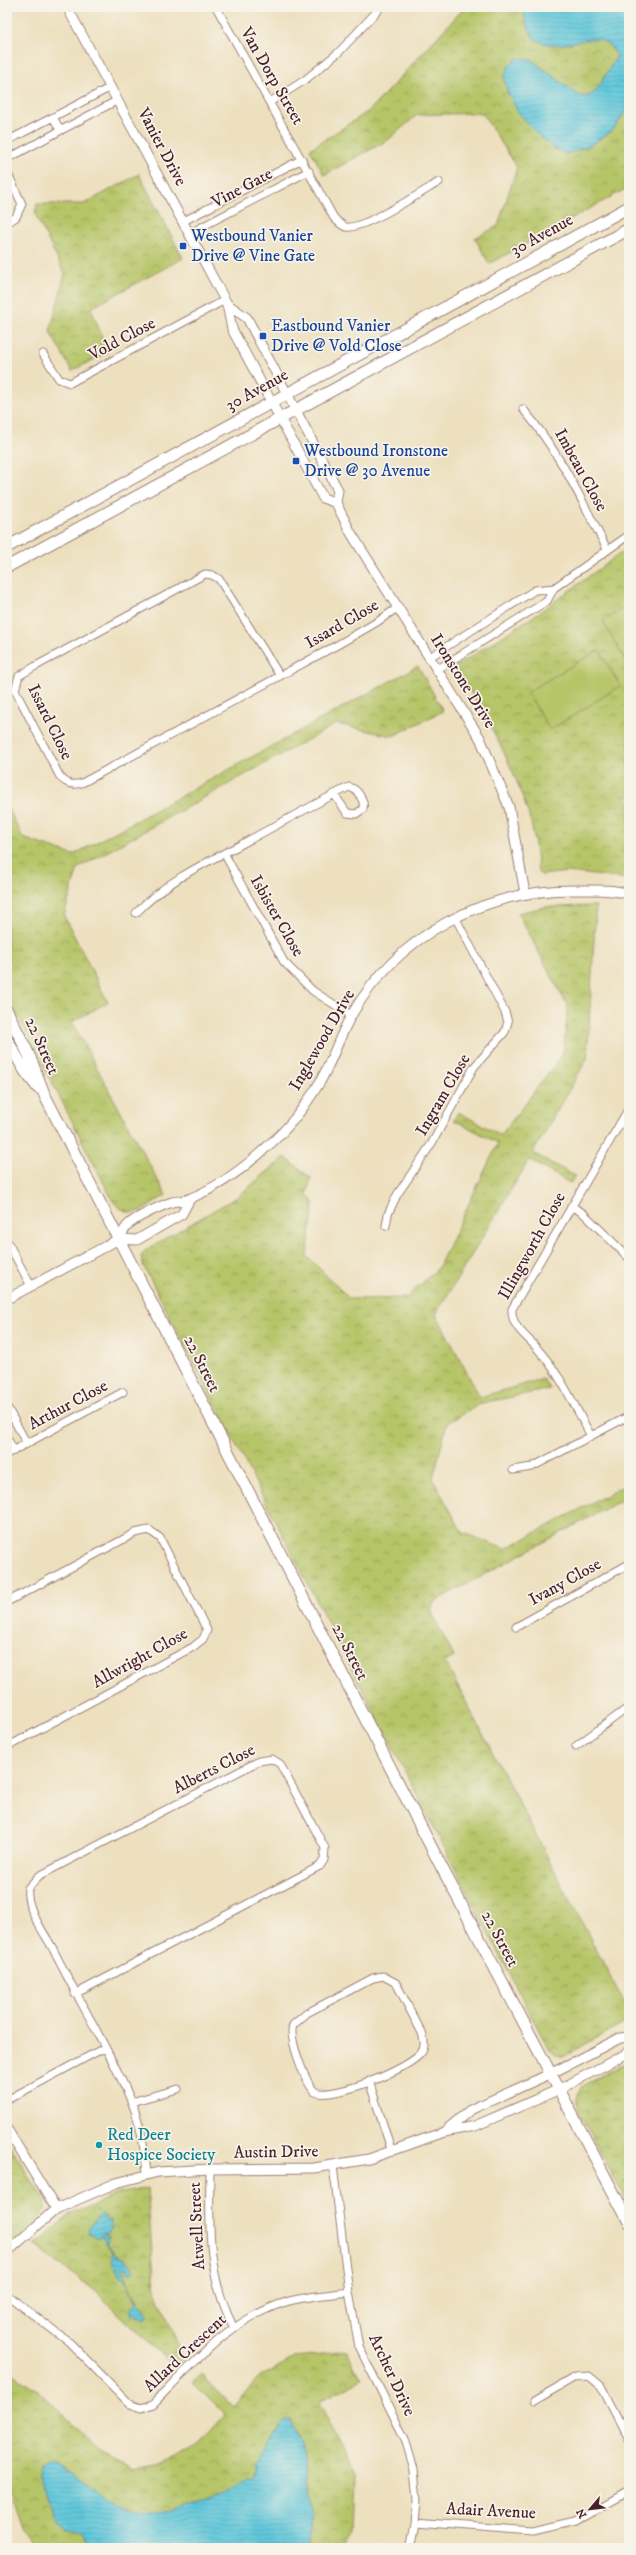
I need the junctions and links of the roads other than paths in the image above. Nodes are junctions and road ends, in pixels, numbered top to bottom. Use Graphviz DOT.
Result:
graph roads {
  1 [pos="67,7"];
  2 [pos="216,7"];
  3 [pos="380,7"];
  4 [pos="111,88"];
  5 [pos="118,100"];
  6 [pos="270,102"];
  7 [pos="53,117"];
  8 [pos="60,130"];
  9 [pos="7,141"];
  10 [pos="7,159"];
  11 [pos="302,159"];
  12 [pos="309,171"];
  13 [pos="7,172"];
  14 [pos="439,182"];
  15 [pos="245,189"];
  16 [pos="252,200"];
  17 [pos="629,207"];
  18 [pos="184,221"];
  19 [pos="7,223"];
  20 [pos="629,229"];
  21 [pos="190,233"];
  22 [pos="226,302"];
  23 [pos="43,354"];
  24 [pos="287,393"];
  25 [pos="271,402"];
  26 [pos="296,410"];
  27 [pos="523,410"];
  28 [pos="280,418"];
  29 [pos="336,502"];
  30 [pos="629,535"];
  31 [pos="7,547"];
  32 [pos="607,549"];
  33 [pos="7,567"];
  34 [pos="554,588"];
  35 [pos="397,608"];
  36 [pos="430,657"];
  37 [pos="438,669"];
  38 [pos="280,676"];
  39 [pos="334,794"];
  40 [pos="224,853"];
  41 [pos="525,893"];
  42 [pos="629,894"];
  43 [pos="136,913"];
  44 [pos="455,917"];
  45 [pos="7,1011"];
  46 [pos="351,1015"];
  47 [pos="7,1040"];
  48 [pos="45,1096"];
  49 [pos="629,1108"];
  50 [pos="190,1199"];
  51 [pos="571,1206"];
  52 [pos="386,1226"];
  53 [pos="120,1239"];
  54 [pos="7,1241"];
  55 [pos="629,1258"];
  56 [pos="31,1286"];
  57 [pos="7,1299"];
  58 [pos="123,1392"];
  59 [pos="7,1407"];
  60 [pos="629,1416"];
  61 [pos="591,1436"];
  62 [pos="7,1438"];
  63 [pos="27,1444"];
  64 [pos="10,1453"];
  65 [pos="513,1470"];
  66 [pos="629,1564"];
  67 [pos="7,1602"];
  68 [pos="516,1627"];
  69 [pos="629,1707"];
  70 [pos="576,1746"];
  71 [pos="7,1747"];
  72 [pos="75,1994"];
  73 [pos="629,2037"];
  74 [pos="104,2048"];
  75 [pos="629,2050"];
  76 [pos="552,2073"];
  77 [pos="369,2082"];
  78 [pos="178,2089"];
  79 [pos="560,2089"];
  80 [pos="7,2100"];
  81 [pos="131,2102"];
  82 [pos="7,2129"];
  83 [pos="444,2132"];
  84 [pos="392,2152"];
  85 [pos="333,2166"];
  86 [pos="210,2168"];
  87 [pos="147,2174"];
  88 [pos="56,2209"];
  89 [pos="629,2222"];
  90 [pos="7,2252"];
  91 [pos="349,2292"];
  92 [pos="7,2295"];
  93 [pos="233,2326"];
  94 [pos="534,2401"];
  95 [pos="629,2440"];
  96 [pos="629,2491"];
  97 [pos="415,2522"];
  98 [pos="410,2548"];
  1 -- 4 [label="street, Vanier Drive"];
  2 -- 6 [label="street, Van Dorp Street"];
  3 -- 6 [label="street"];
  4 -- 5 [label="street, Vanier Drive"];
  4 -- 7 [label="street"];
  5 -- 8 [label="street"];
  5 -- 18 [label="street, Vanier Drive"];
  6 -- 11 [label="street, Van Dorp Street"];
  7 -- 8 [label="street"];
  7 -- 9 [label="street"];
  8 -- 10 [label="street"];
  11 -- 12 [label="street, Van Dorp Street"];
  11 -- 15 [label="street, Vine Gate"];
  12 -- 14 [label="street, Van Dorp Street"];
  12 -- 16 [label="street, Vine Gate"];
  13 -- 19 [label="street"];
  15 -- 16 [label="street"];
  15 -- 18 [label="street, Vine Gate"];
  16 -- 21 [label="street, Vine Gate"];
  17 -- 24 [label="main road, 30 Avenue"];
  18 -- 21 [label="street, Vanier Drive"];
  20 -- 26 [label="main road, 30 Avenue"];
  21 -- 22 [label="street, Vanier Drive"];
  22 -- 23 [label="street, Vold Close"];
  22 -- 24 [label="street, Vanier Drive"];
  22 -- 25 [label="street, Vanier Drive"];
  24 -- 25 [label="main road, 30 Avenue"];
  24 -- 26 [label="street, Vanier Drive"];
  25 -- 28 [label="street, Vanier Drive"];
  25 -- 31 [label="main road, 30 Avenue"];
  26 -- 28 [label="main road, 30 Avenue"];
  26 -- 29 [label="street, Ironstone Drive"];
  27 -- 32 [label="street, Imbeau Close"];
  28 -- 29 [label="street"];
  28 -- 33 [label="main road, 30 Avenue"];
  29 -- 35 [label="street, Ironstone Drive"];
  30 -- 32 [label="street"];
  32 -- 34 [label="street"];
  34 -- 36 [label="street"];
  34 -- 37 [label="street"];
  35 -- 36 [label="street, Ironstone Drive"];
  35 -- 38 [label="street, Issard Close"];
  36 -- 37 [label="street, Ironstone Drive"];
  37 -- 41 [label="street, Ironstone Drive"];
  38 -- 38 [label="street, Issard Close"];
  39 -- 40 [label="street"];
  40 -- 43 [label="street"];
  40 -- 46 [label="street, Isbister Close"];
  41 -- 42 [label="street, Inglewood Drive"];
  41 -- 44 [label="street, Inglewood Drive"];
  44 -- 46 [label="street, Inglewood Drive"];
  44 -- 52 [label="street, Ingram Close"];
  45 -- 48 [label="main road, 22 Street"];
  46 -- 50 [label="street, Inglewood Drive"];
  47 -- 48 [label="main road, 22 Street"];
  48 -- 53 [label="main road, 22 Street"];
  49 -- 51 [label="street, Illingworth Close"];
  50 -- 53 [label="street, Inglewood Drive"];
  50 -- 53 [label="street, Inglewood Drive"];
  51 -- 55 [label="street"];
  51 -- 61 [label="street, Illingworth Close"];
  53 -- 56 [label="street"];
  53 -- 76 [label="main road, 22 Street"];
  54 -- 56 [label="street"];
  56 -- 57 [label="street"];
  58 -- 63 [label="street, Arthur Close"];
  59 -- 63 [label="street, Arthur Close"];
  60 -- 61 [label="street"];
  61 -- 65 [label="street"];
  62 -- 64 [label="street, Arthur Close"];
  63 -- 64 [label="street, Arthur Close"];
  66 -- 68 [label="street, Ivany Close"];
  67 -- 71 [label="street, Allwright Close"];
  69 -- 70 [label="street"];
  72 -- 72 [label="street, Alberts Close"];
  72 -- 74 [label="street, Alberts Close"];
  73 -- 76 [label="street"];
  74 -- 80 [label="street"];
  74 -- 81 [label="street, Alberts Close"];
  75 -- 79 [label="street"];
  76 -- 79 [label="main road, 22 Street"];
  76 -- 83 [label="street, Austin Drive"];
  77 -- 77 [label="street"];
  77 -- 84 [label="street"];
  78 -- 81 [label="street"];
  79 -- 83 [label="street, Austin Drive"];
  79 -- 89 [label="main road, 22 Street"];
  81 -- 87 [label="street, Alberts Close"];
  82 -- 88 [label="street"];
  83 -- 84 [label="street, Austin Drive"];
  84 -- 85 [label="street, Austin Drive"];
  85 -- 86 [label="street, Austin Drive"];
  85 -- 91 [label="street, Archer Drive"];
  86 -- 87 [label="street, Austin Drive"];
  86 -- 93 [label="street, Atwell Street"];
  87 -- 88 [label="street, Austin Drive"];
  88 -- 90 [label="street, Austin Drive"];
  91 -- 93 [label="street, Allard Crescent"];
  91 -- 97 [label="street, Archer Drive"];
  92 -- 93 [label="street, Allard Crescent"];
  94 -- 95 [label="street"];
  96 -- 97 [label="street, Adair Avenue"];
  97 -- 98 [label="street, Archer Drive"];
}
